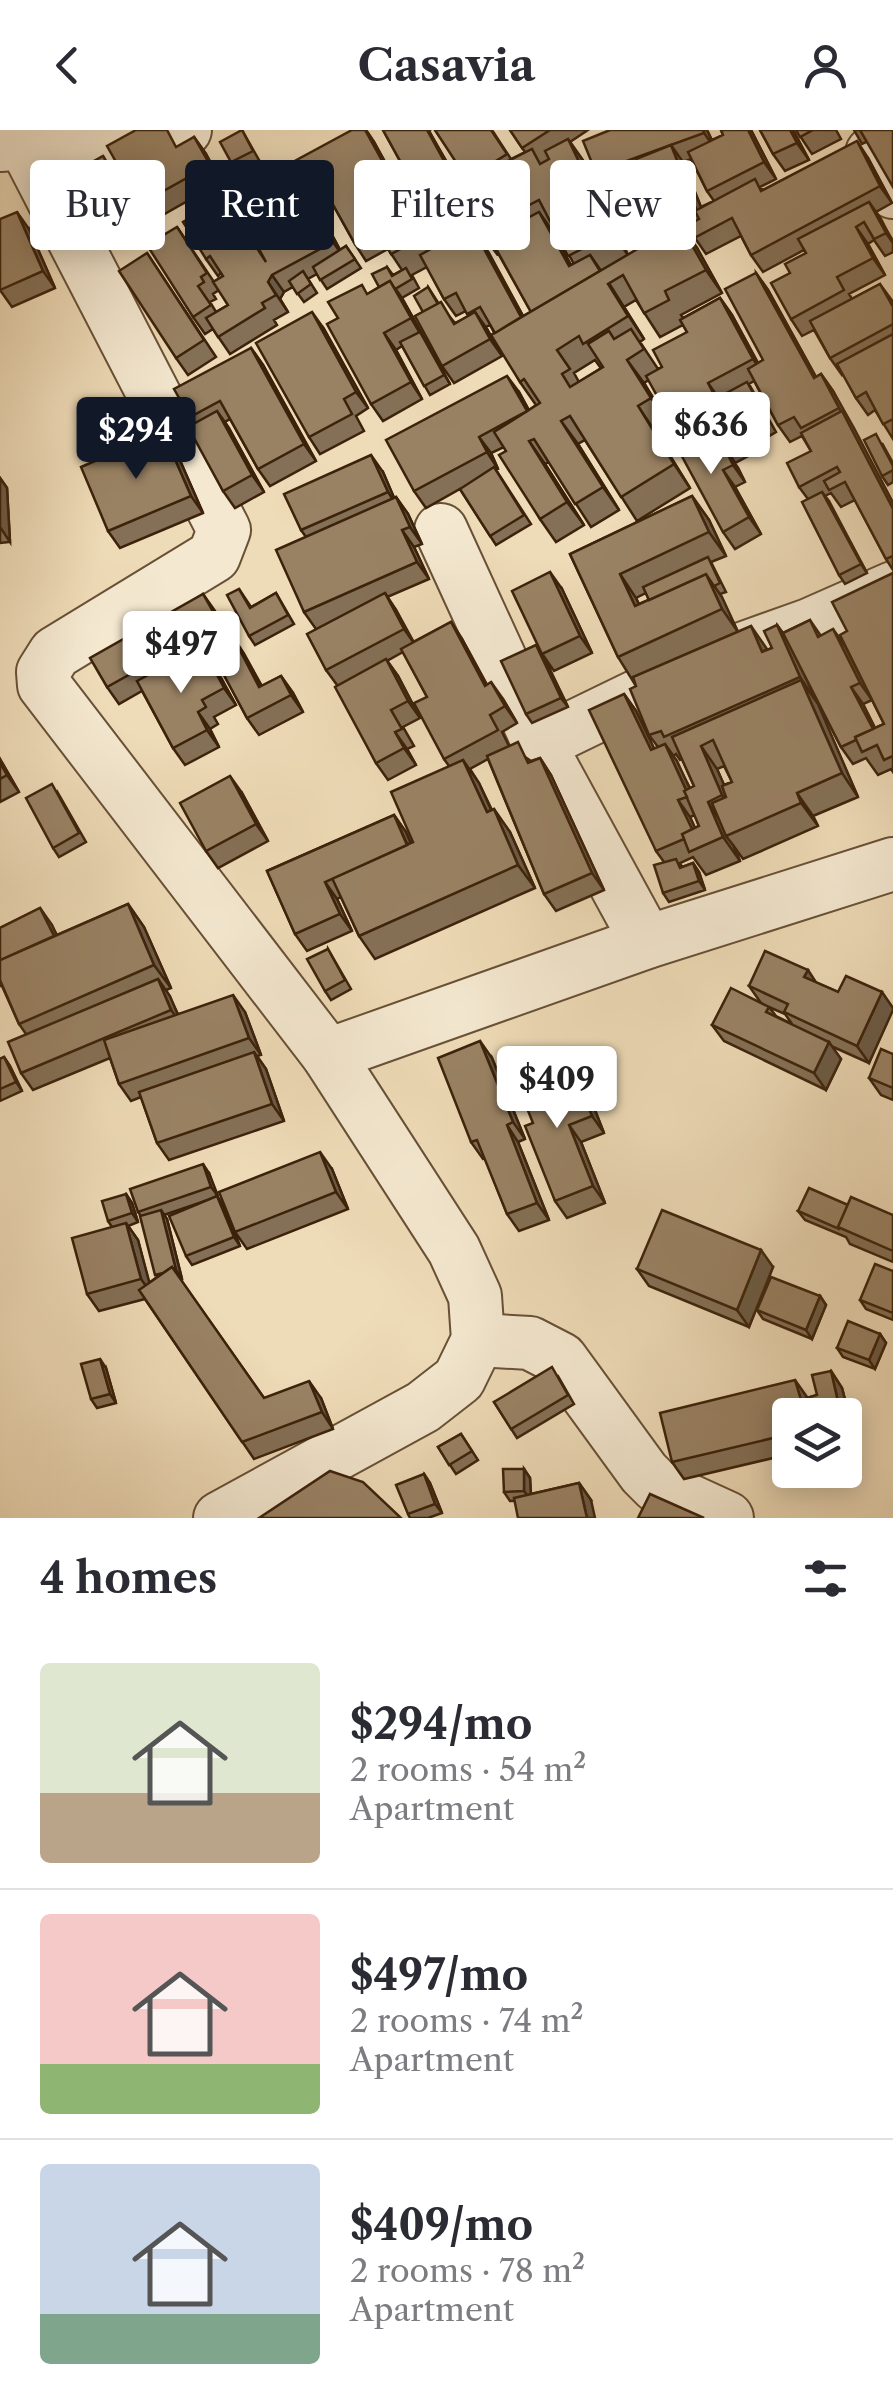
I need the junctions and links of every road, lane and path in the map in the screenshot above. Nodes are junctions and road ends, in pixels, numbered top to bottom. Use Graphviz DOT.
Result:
graph roads {
  1 [pos="185,130"];
  2 [pos="12,145"];
  3 [pos="441,530"];
  4 [pos="893,588"];
  5 [pos="539,744"];
  6 [pos="893,864"];
  7 [pos="647,942"];
  8 [pos="328,1055"];
  9 [pos="478,1340"];
  10 [pos="220,1518"];
  11 [pos="727,1518"];
  1 -- 2 [label="street"];
  2 -- 8 [label="street"];
  3 -- 5 [label="street"];
  4 -- 5 [label="street"];
  5 -- 7 [label="street"];
  6 -- 7 [label="street"];
  7 -- 8 [label="street"];
  8 -- 9 [label="street"];
  9 -- 10 [label="street"];
  9 -- 11 [label="street"];
}
